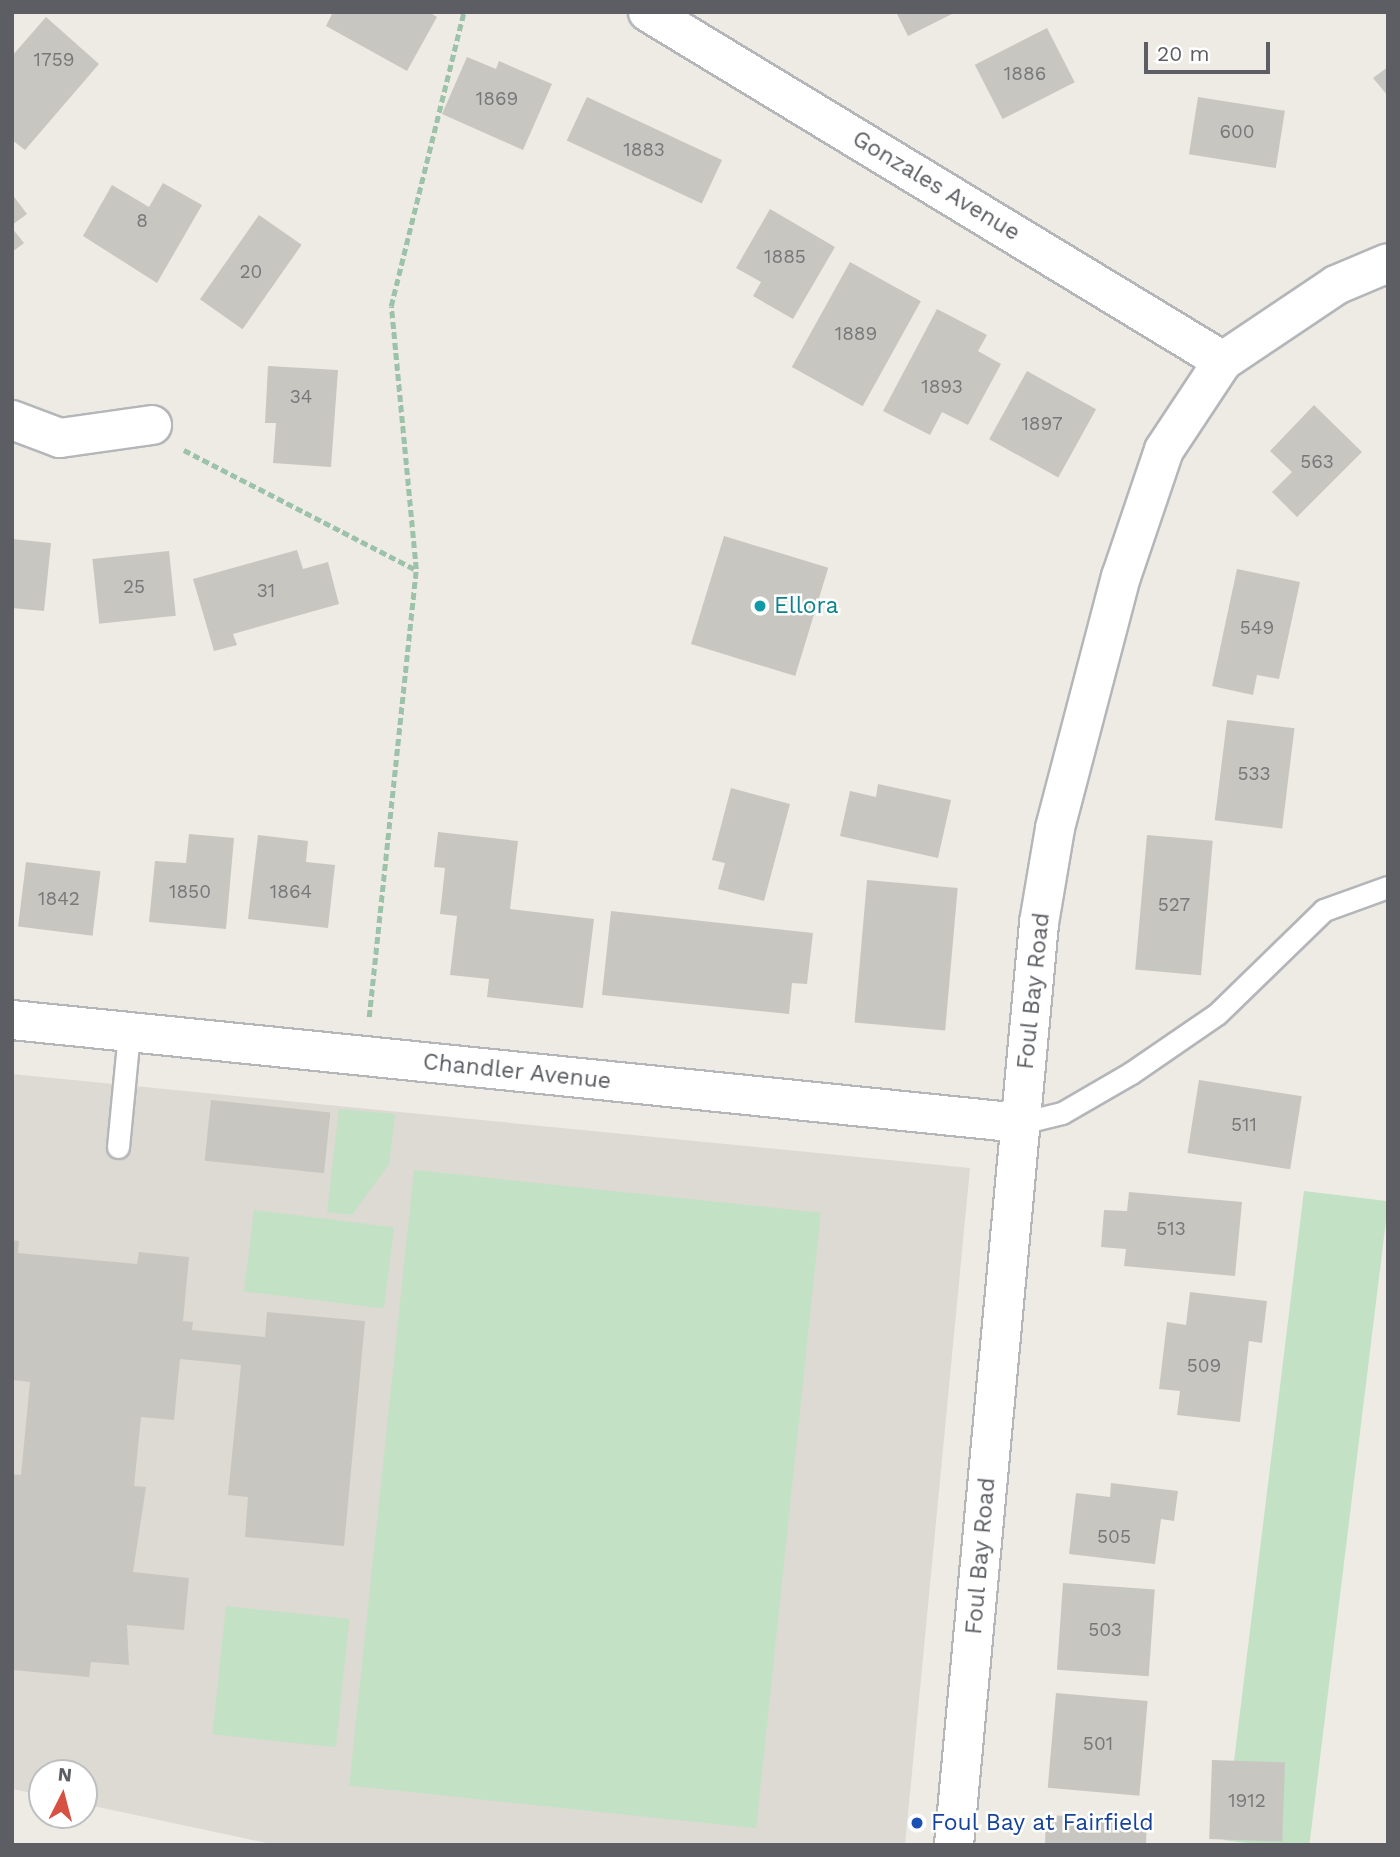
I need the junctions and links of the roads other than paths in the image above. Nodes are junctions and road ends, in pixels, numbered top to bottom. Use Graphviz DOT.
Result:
graph roads {
  1 [pos="649,12"];
  2 [pos="1388,263"];
  3 [pos="1223,361"];
  4 [pos="12,420"];
  5 [pos="152,425"];
  6 [pos="1388,887"];
  7 [pos="12,1020"];
  8 [pos="129,1032"];
  9 [pos="1021,1123"];
  10 [pos="118,1147"];
  11 [pos="954,1845"];
  1 -- 3 [label="street, Gonzales Avenue"];
  2 -- 3 [label="street, Foul Bay Road"];
  3 -- 9 [label="street, Foul Bay Road"];
  4 -- 5 [label="street"];
  6 -- 9 [label="lane"];
  7 -- 8 [label="street, Chandler Avenue"];
  8 -- 9 [label="street, Chandler Avenue"];
  8 -- 10 [label="lane"];
  9 -- 11 [label="street, Foul Bay Road"];
}
